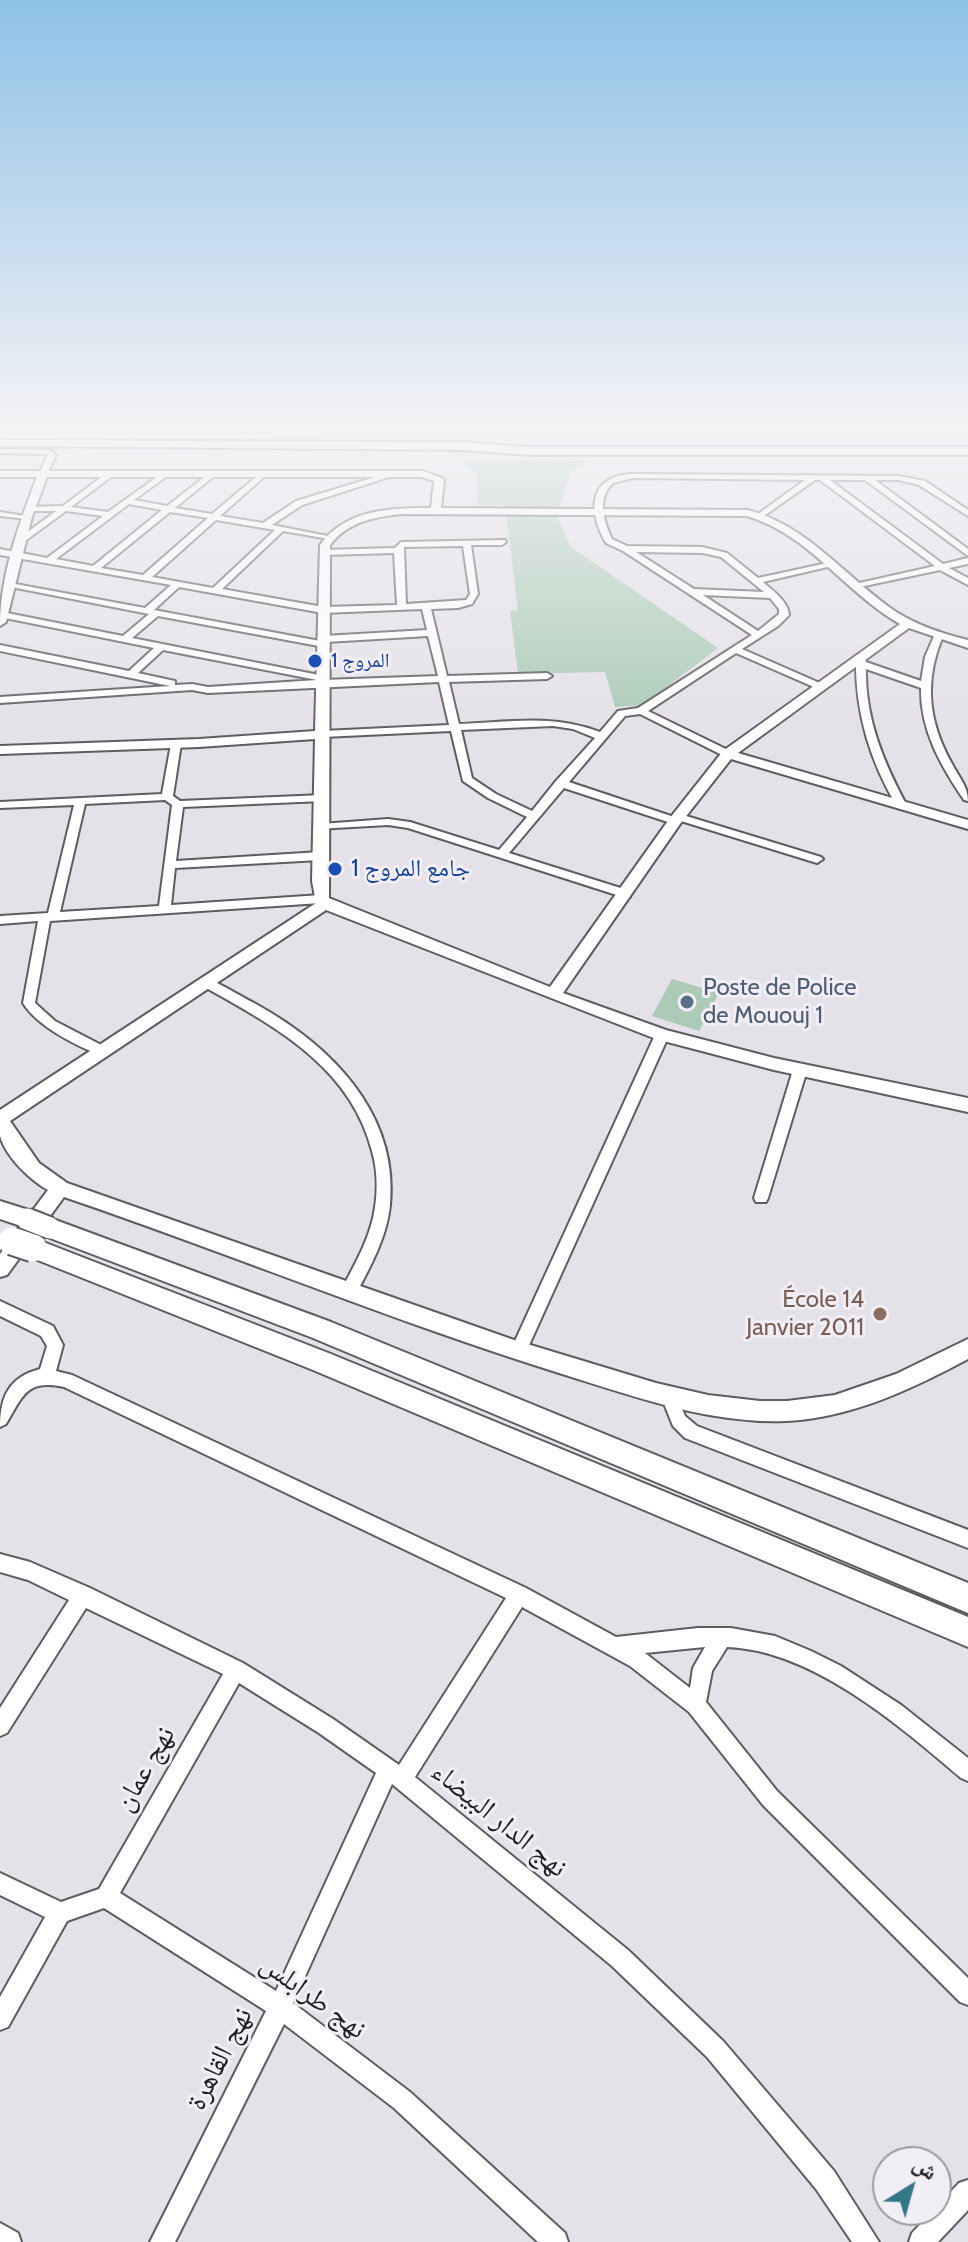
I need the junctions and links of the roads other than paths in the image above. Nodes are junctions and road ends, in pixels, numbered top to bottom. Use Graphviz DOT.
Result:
graph roads {
  1 [pos="24,529"];
  2 [pos="36,529"];
  3 [pos="92,529"];
  4 [pos="145,529"];
  5 [pos="201,529"];
  6 [pos="281,529"];
  7 [pos="340,529"];
  8 [pos="603,529"];
  9 [pos="788,529"];
  10 [pos="890,529"];
  11 [pos="935,529"];
  12 [pos="329,537"];
  13 [pos="22,539"];
  14 [pos="502,542"];
  15 [pos="467,544"];
  16 [pos="626,549"];
  17 [pos="398,550"];
  18 [pos="0,552"];
  19 [pos="324,552"];
  20 [pos="968,553"];
  21 [pos="18,555"];
  22 [pos="48,561"];
  23 [pos="968,561"];
  24 [pos="832,565"];
  25 [pos="944,569"];
  26 [pos="93,570"];
  27 [pos="144,579"];
  28 [pos="757,581"];
  29 [pos="968,582"];
  30 [pos="176,585"];
  31 [pos="10,586"];
  32 [pos="858,586"];
  33 [pos="214,592"];
  34 [pos="691,592"];
  35 [pos="773,595"];
  36 [pos="426,606"];
  37 [pos="402,607"];
  38 [pos="323,610"];
  39 [pos="152,612"];
  40 [pos="1,619"];
  41 [pos="907,624"];
  42 [pos="432,633"];
  43 [pos="758,635"];
  44 [pos="938,636"];
  45 [pos="124,640"];
  46 [pos="324,641"];
  47 [pos="968,644"];
  48 [pos="161,647"];
  49 [pos="0,648"];
  50 [pos="736,650"];
  51 [pos="861,661"];
  52 [pos="260,666"];
  53 [pos="110,671"];
  54 [pos="131,675"];
  55 [pos="547,676"];
  56 [pos="445,679"];
  57 [pos="323,681"];
  58 [pos="819,686"];
  59 [pos="925,686"];
  60 [pos="192,687"];
  61 [pos="238,688"];
  62 [pos="84,694"];
  63 [pos="0,700"];
  64 [pos="641,711"];
  65 [pos="457,728"];
  66 [pos="323,734"];
  67 [pos="600,736"];
  68 [pos="176,744"];
  69 [pos="0,750"];
  70 [pos="728,754"];
  71 [pos="560,783"];
  72 [pos="323,798"];
  73 [pos="968,798"];
  74 [pos="80,801"];
  75 [pos="173,801"];
  76 [pos="0,805"];
  77 [pos="902,806"];
  78 [pos="533,816"];
  79 [pos="677,819"];
  80 [pos="968,825"];
  81 [pos="321,827"];
  82 [pos="502,854"];
  83 [pos="320,856"];
  84 [pos="817,859"];
  85 [pos="170,865"];
  86 [pos="626,894"];
  87 [pos="323,902"];
  88 [pos="164,910"];
  89 [pos="49,917"];
  90 [pos="0,920"];
  91 [pos="205,982"];
  92 [pos="553,995"];
  93 [pos="662,1035"];
  94 [pos="100,1050"];
  95 [pos="800,1070"];
  96 [pos="968,1105"];
  97 [pos="0,1119"];
  98 [pos="60,1188"];
  99 [pos="761,1198"];
  100 [pos="0,1210"];
  101 [pos="24,1234"];
  102 [pos="0,1269"];
  103 [pos="349,1291"];
  104 [pos="0,1308"];
  105 [pos="968,1348"];
  106 [pos="518,1352"];
  107 [pos="47,1375"];
  108 [pos="669,1396"];
  109 [pos="0,1419"];
  110 [pos="968,1539"];
  111 [pos="0,1563"];
  112 [pos="83,1595"];
  113 [pos="519,1595"];
  114 [pos="968,1598"];
  115 [pos="968,1632"];
  116 [pos="722,1637"];
  117 [pos="613,1647"];
  118 [pos="236,1670"];
  119 [pos="696,1705"];
  120 [pos="0,1726"];
  121 [pos="968,1771"];
  122 [pos="395,1774"];
  123 [pos="0,1884"];
  124 [pos="106,1897"];
  125 [pos="60,1913"];
  126 [pos="968,1994"];
  127 [pos="280,2007"];
  128 [pos="0,2019"];
  129 [pos="968,2192"];
  130 [pos="0,2235"];
  131 [pos="9,2242"];
  132 [pos="162,2242"];
  133 [pos="556,2242"];
  134 [pos="867,2242"];
  135 [pos="921,2242"];
  1 -- 13 [label="street"];
  2 -- 13 [label="street"];
  3 -- 22 [label="street"];
  4 -- 26 [label="street"];
  5 -- 27 [label="street"];
  6 -- 12 [label="street"];
  6 -- 33 [label="street"];
  7 -- 12 [label="street"];
  8 -- 16 [label="street"];
  9 -- 24 [label="street"];
  10 -- 25 [label="street"];
  11 -- 20 [label="street"];
  12 -- 19 [label="street"];
  13 -- 21 [label="street"];
  14 -- 15 [label="street"];
  15 -- 17 [label="street"];
  15 -- 36 [label="street"];
  16 -- 28 [label="street"];
  16 -- 34 [label="street"];
  17 -- 19 [label="street"];
  17 -- 37 [label="street"];
  18 -- 21 [label="street"];
  19 -- 38 [label="street"];
  21 -- 22 [label="street"];
  21 -- 31 [label="street"];
  22 -- 26 [label="street"];
  23 -- 25 [label="street"];
  24 -- 28 [label="street"];
  24 -- 32 [label="street"];
  25 -- 29 [label="street"];
  25 -- 32 [label="street"];
  26 -- 27 [label="street"];
  27 -- 30 [label="street"];
  28 -- 35 [label="street"];
  30 -- 33 [label="street"];
  30 -- 39 [label="street"];
  31 -- 39 [label="street"];
  31 -- 40 [label="street"];
  32 -- 41 [label="street"];
  33 -- 38 [label="street"];
  34 -- 35 [label="street"];
  34 -- 43 [label="street"];
  35 -- 43 [label="street"];
  36 -- 37 [label="street"];
  36 -- 42 [label="street"];
  37 -- 38 [label="street"];
  38 -- 46 [label="street"];
  39 -- 45 [label="street"];
  39 -- 46 [label="street"];
  40 -- 45 [label="street"];
  41 -- 44 [label="street"];
  41 -- 51 [label="street"];
  42 -- 46 [label="street"];
  42 -- 56 [label="street"];
  43 -- 50 [label="street"];
  44 -- 47 [label="street"];
  44 -- 59 [label="street"];
  45 -- 48 [label="street"];
  46 -- 57 [label="street"];
  48 -- 52 [label="street"];
  48 -- 54 [label="street"];
  49 -- 53 [label="street"];
  50 -- 58 [label="street"];
  50 -- 64 [label="street"];
  51 -- 58 [label="street"];
  51 -- 59 [label="street"];
  51 -- 77 [label="street"];
  52 -- 57 [label="street"];
  52 -- 61 [label="street"];
  53 -- 54 [label="street"];
  53 -- 62 [label="street"];
  54 -- 60 [label="street"];
  55 -- 56 [label="street"];
  56 -- 57 [label="street"];
  56 -- 65 [label="street"];
  57 -- 61 [label="street"];
  57 -- 66 [label="street"];
  58 -- 70 [label="street"];
  59 -- 73 [label="street"];
  60 -- 61 [label="street"];
  60 -- 62 [label="street"];
  62 -- 63 [label="street"];
  64 -- 67 [label="street"];
  64 -- 70 [label="street"];
  65 -- 66 [label="street"];
  65 -- 67 [label="street"];
  65 -- 78 [label="street"];
  66 -- 68 [label="street"];
  66 -- 72 [label="street"];
  67 -- 71 [label="street"];
  68 -- 69 [label="street"];
  68 -- 75 [label="street"];
  70 -- 77 [label="street"];
  70 -- 79 [label="street"];
  71 -- 78 [label="street"];
  71 -- 79 [label="street"];
  72 -- 75 [label="street"];
  72 -- 81 [label="street"];
  74 -- 75 [label="street"];
  74 -- 76 [label="street"];
  74 -- 89 [label="street"];
  75 -- 85 [label="street"];
  77 -- 80 [label="street"];
  78 -- 82 [label="street"];
  79 -- 84 [label="street"];
  79 -- 86 [label="street"];
  81 -- 82 [label="street"];
  81 -- 83 [label="street"];
  82 -- 86 [label="street"];
  83 -- 85 [label="street"];
  83 -- 87 [label="street"];
  85 -- 88 [label="street"];
  86 -- 92 [label="street"];
  87 -- 88 [label="street"];
  87 -- 91 [label="street"];
  87 -- 92 [label="street"];
  88 -- 89 [label="street"];
  89 -- 90 [label="street"];
  89 -- 94 [label="street"];
  91 -- 94 [label="street"];
  91 -- 103 [label="street"];
  92 -- 93 [label="street"];
  93 -- 95 [label="street"];
  93 -- 106 [label="street"];
  94 -- 97 [label="street"];
  95 -- 96 [label="street"];
  95 -- 99 [label="street"];
  97 -- 98 [label="street"];
  98 -- 102 [label="street"];
  98 -- 103 [label="street"];
  100 -- 101 [label="highway"];
  101 -- 114 [label="highway"];
  101 -- 115 [label="highway"];
  103 -- 106 [label="street"];
  104 -- 107 [label="street"];
  105 -- 108 [label="street"];
  106 -- 108 [label="street"];
  107 -- 109 [label="street"];
  107 -- 113 [label="street"];
  108 -- 110 [label="street"];
  111 -- 112 [label="street, نهج الدار البيضاء"];
  112 -- 118 [label="street, نهج الدار البيضاء"];
  112 -- 120 [label="street"];
  113 -- 117 [label="street"];
  113 -- 122 [label="street, نهج القاهرة"];
  116 -- 117 [label="street"];
  116 -- 119 [label="street"];
  116 -- 121 [label="street"];
  117 -- 119 [label="street"];
  118 -- 122 [label="street, نهج الدار البيضاء"];
  118 -- 124 [label="street, نهج عمان"];
  119 -- 126 [label="street"];
  122 -- 127 [label="street, نهج القاهرة"];
  122 -- 134 [label="street, نهج الدار البيضاء"];
  123 -- 125 [label="street"];
  124 -- 125 [label="street"];
  124 -- 127 [label="street, نهج طرابلس"];
  125 -- 128 [label="street"];
  127 -- 132 [label="street, نهج القاهرة"];
  127 -- 133 [label="street, نهج طرابلس"];
  129 -- 135 [label="street"];
  130 -- 131 [label="street"];
}
